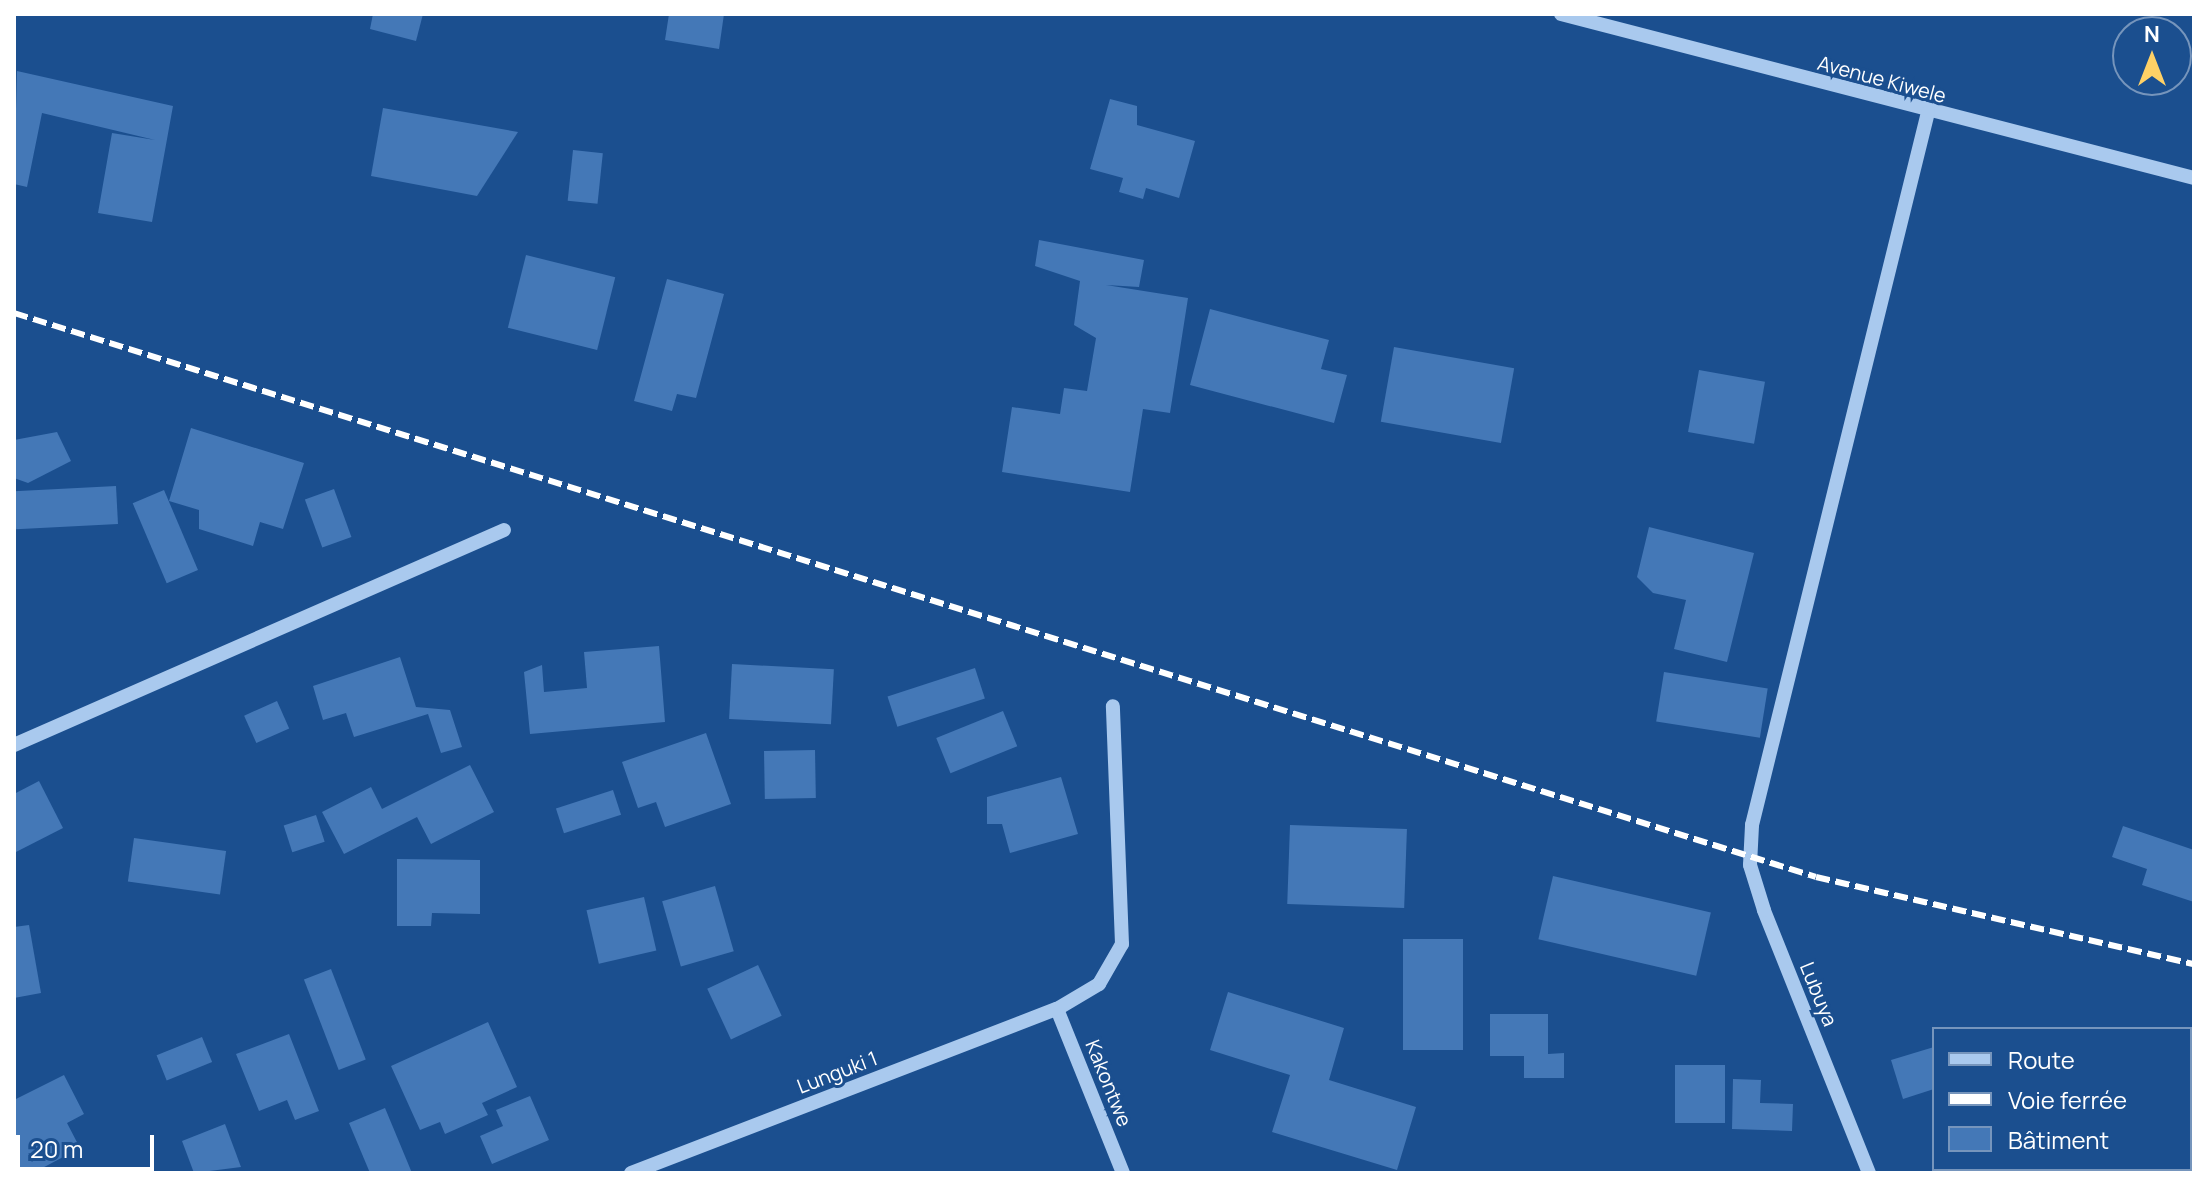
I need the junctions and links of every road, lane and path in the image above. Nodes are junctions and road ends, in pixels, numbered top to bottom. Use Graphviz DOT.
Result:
graph roads {
  1 [pos="1561,14"];
  2 [pos="1928,112"];
  3 [pos="2194,178"];
  4 [pos="504,530"];
  5 [pos="1113,706"];
  6 [pos="14,745"];
  7 [pos="1057,1009"];
  8 [pos="631,1173"];
  9 [pos="1123,1173"];
  10 [pos="1869,1173"];
  1 -- 2 [label="street, Avenue Kiwele"];
  2 -- 3 [label="street, Avenue Kiwele"];
  2 -- 10 [label="street, Lubuya"];
  4 -- 6 [label="street"];
  5 -- 7 [label="street, Lunguki 1"];
  7 -- 8 [label="street, Lunguki 1"];
  7 -- 9 [label="street, Kakontwe"];
}
